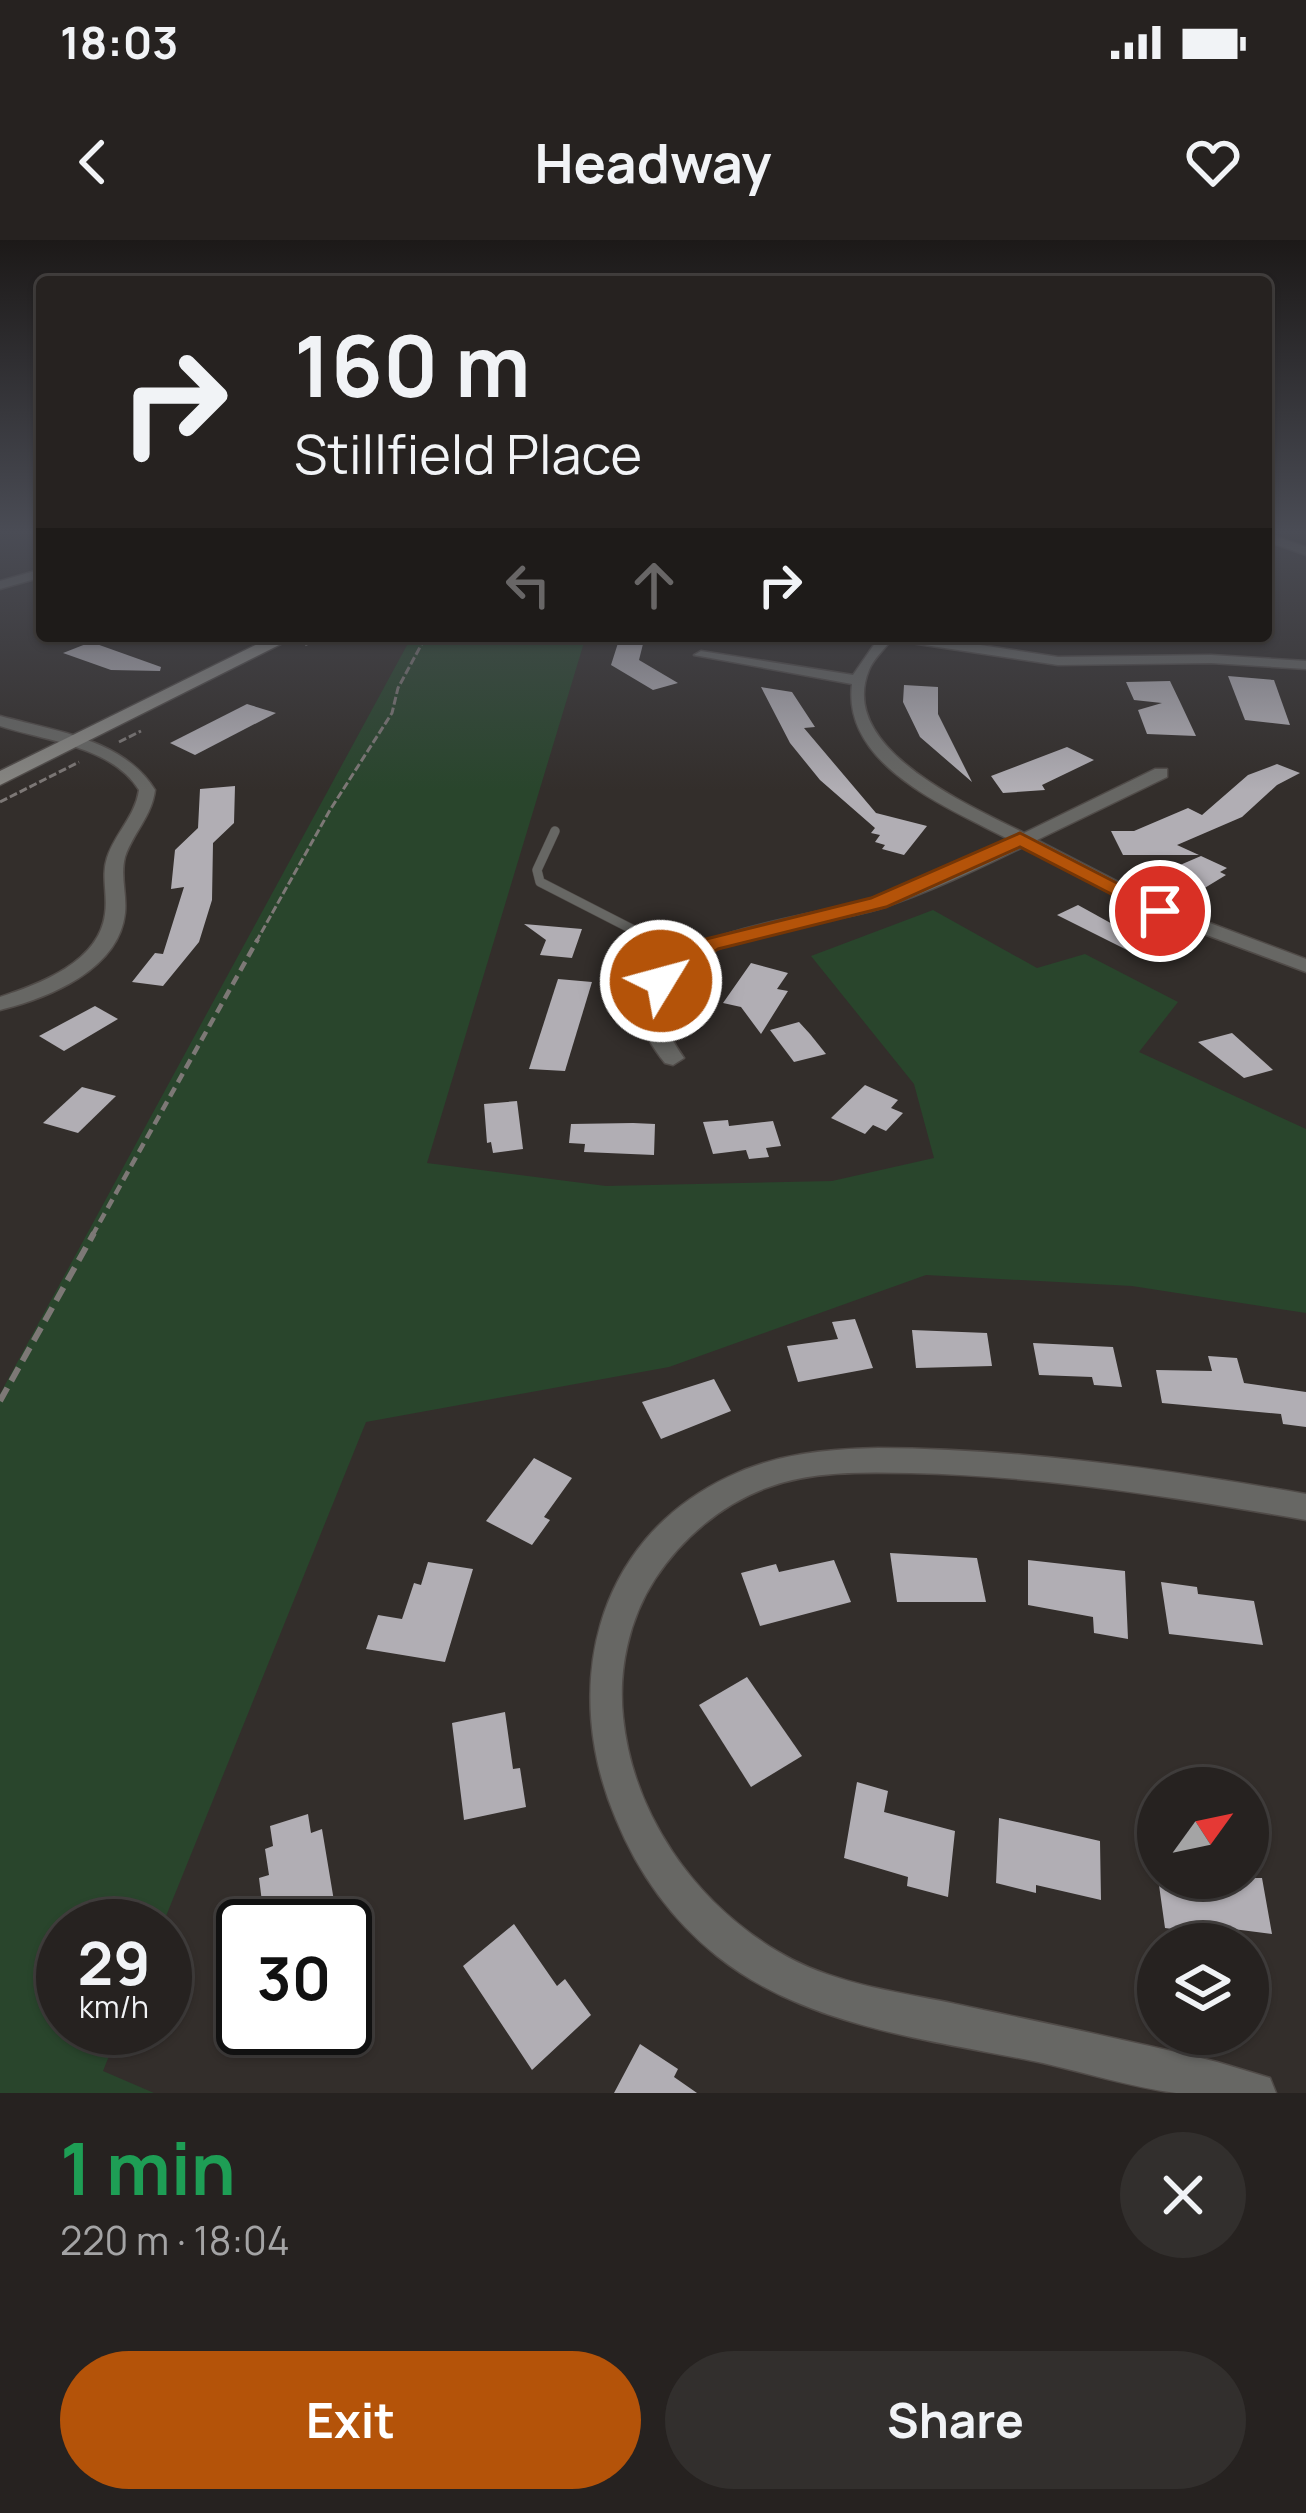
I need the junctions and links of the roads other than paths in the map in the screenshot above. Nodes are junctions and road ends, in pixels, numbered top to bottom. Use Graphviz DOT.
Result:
graph roads {
  1 [pos="276,642"];
  2 [pos="886,642"];
  3 [pos="931,642"];
  4 [pos="701,655"];
  5 [pos="1306,665"];
  6 [pos="857,680"];
  7 [pos="0,721"];
  8 [pos="75,745"];
  9 [pos="1161,773"];
  10 [pos="0,779"];
  11 [pos="555,831"];
  12 [pos="1020,839"];
  13 [pos="687,957"];
  14 [pos="1306,966"];
  15 [pos="0,1004"];
  16 [pos="673,1058"];
  17 [pos="1306,1507"];
  18 [pos="1255,2093"];
  1 -- 8 [label="main road"];
  2 -- 6 [label="street"];
  3 -- 5 [label="street"];
  4 -- 6 [label="street"];
  6 -- 12 [label="street"];
  7 -- 8 [label="street"];
  8 -- 10 [label="main road"];
  8 -- 15 [label="street"];
  9 -- 12 [label="street"];
  11 -- 13 [label="lane"];
  12 -- 13 [label="street"];
  12 -- 14 [label="street"];
  13 -- 16 [label="street"];
  17 -- 18 [label="street"];
}
